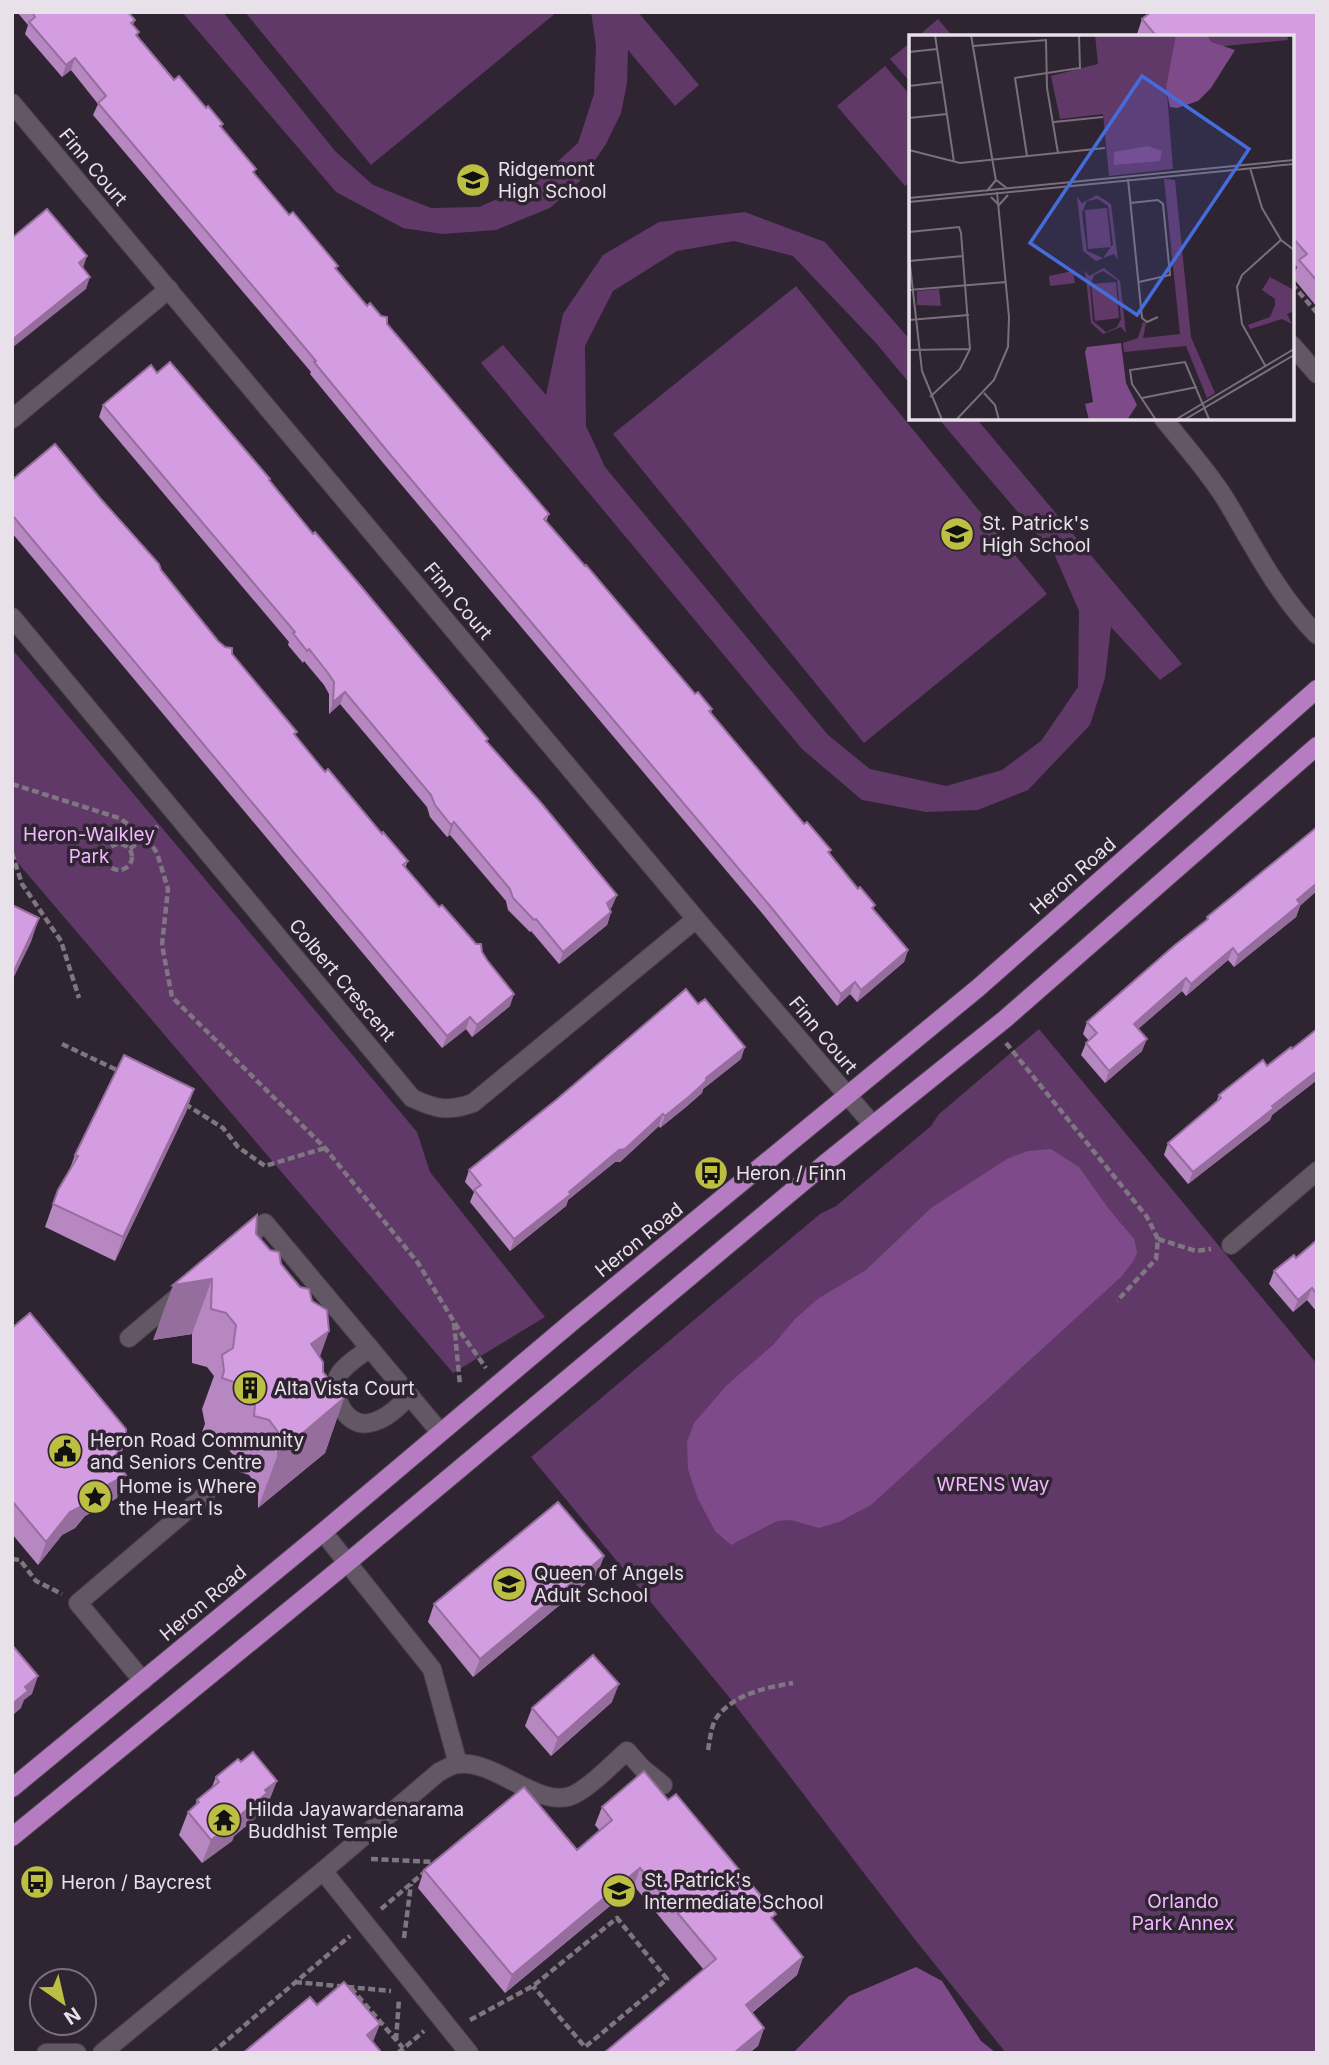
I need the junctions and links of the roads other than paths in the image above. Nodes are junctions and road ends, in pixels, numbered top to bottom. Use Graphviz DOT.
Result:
graph roads {
  1 [pos="12,103"];
  2 [pos="169,289"];
  3 [pos="1294,347"];
  4 [pos="1317,374"];
  5 [pos="12,419"];
  6 [pos="1165,420"];
  7 [pos="12,617"];
  8 [pos="1317,635"];
  9 [pos="1317,689"];
  10 [pos="1317,746"];
  11 [pos="696,919"];
  12 [pos="846,1095"];
  13 [pos="873,1125"];
  14 [pos="1317,1171"];
  15 [pos="1231,1245"];
  16 [pos="223,1258"];
  17 [pos="192,1285"];
  18 [pos="129,1338"];
  19 [pos="370,1348"];
  20 [pos="322,1364"];
  21 [pos="338,1378"];
  22 [pos="410,1396"];
  23 [pos="440,1432"];
  24 [pos="206,1494"];
  25 [pos="323,1532"];
  26 [pos="347,1563"];
  27 [pos="143,1681"];
  28 [pos="458,1764"];
  29 [pos="663,1785"];
  30 [pos="12,1788"];
  31 [pos="12,1838"];
  32 [pos="323,1871"];
  33 [pos="46,2053"];
  34 [pos="77,2053"];
  35 [pos="102,2053"];
  36 [pos="469,2053"];
  1 -- 2 [label="street, Finn Court"];
  2 -- 5 [label="street"];
  2 -- 11 [label="street, Finn Court"];
  3 -- 4 [label="street"];
  6 -- 8 [label="street"];
  7 -- 11 [label="street, Colbert Crescent"];
  9 -- 12 [label="main road, Heron Road"];
  10 -- 13 [label="main road"];
  11 -- 12 [label="street, Finn Court"];
  12 -- 13 [label="street, Finn Court"];
  12 -- 23 [label="main road, Heron Road"];
  13 -- 26 [label="main road"];
  14 -- 15 [label="street"];
  16 -- 19 [label="street"];
  17 -- 18 [label="street"];
  19 -- 21 [label="street"];
  19 -- 22 [label="street"];
  20 -- 21 [label="street"];
  21 -- 22 [label="street"];
  22 -- 23 [label="street"];
  23 -- 25 [label="main road, Heron Road"];
  24 -- 27 [label="street"];
  25 -- 26 [label="street"];
  25 -- 27 [label="main road, Heron Road"];
  26 -- 28 [label="street"];
  26 -- 31 [label="main road"];
  27 -- 30 [label="main road, Heron Road"];
  28 -- 29 [label="street"];
  28 -- 32 [label="street"];
  32 -- 35 [label="street"];
  32 -- 36 [label="street"];
  33 -- 34 [label="street"];
}
